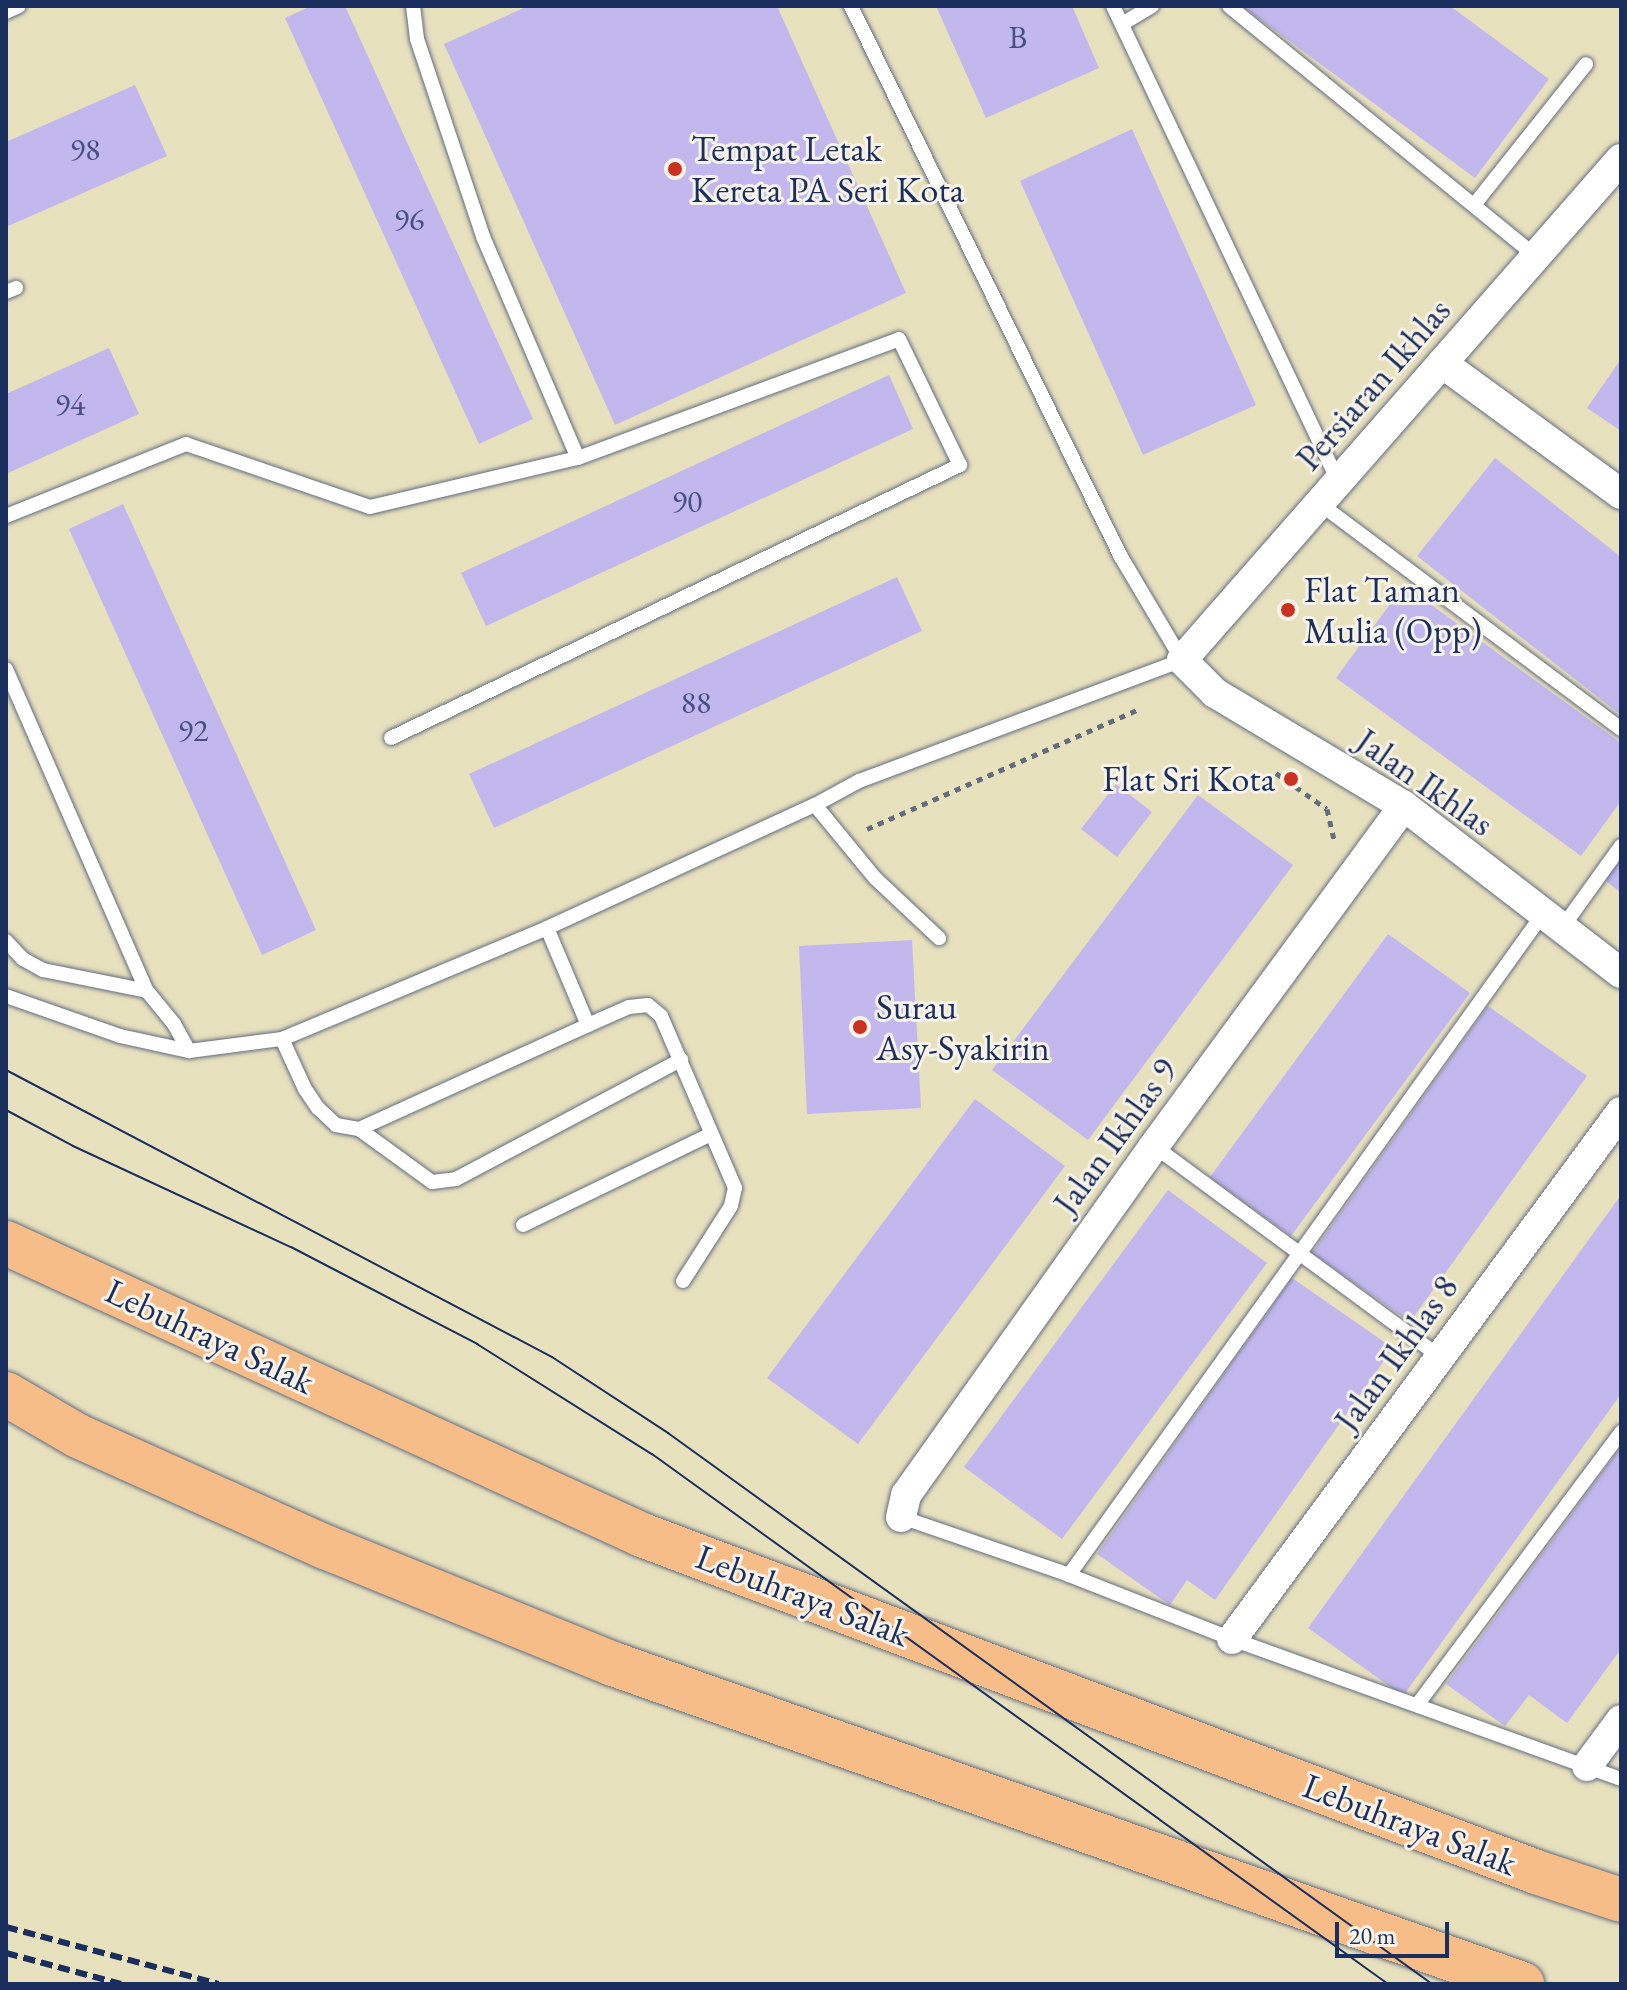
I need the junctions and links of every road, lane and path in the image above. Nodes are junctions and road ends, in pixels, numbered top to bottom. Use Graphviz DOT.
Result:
graph roads {
  1 [pos="19,6"];
  2 [pos="413,6"];
  3 [pos="851,6"];
  4 [pos="1113,6"];
  5 [pos="1152,6"];
  6 [pos="1229,6"];
  7 [pos="6,12"];
  8 [pos="1122,24"];
  9 [pos="1586,64"];
  10 [pos="1621,159"];
  11 [pos="1474,205"];
  12 [pos="1536,256"];
  13 [pos="1442,363"];
  14 [pos="578,458"];
  15 [pos="1329,492"];
  16 [pos="1621,494"];
  17 [pos="6,516"];
  18 [pos="1182,660"];
  19 [pos="6,669"];
  20 [pos="1137,710"];
  21 [pos="1621,729"];
  22 [pos="391,738"];
  23 [pos="1275,772"];
  24 [pos="815,805"];
  25 [pos="1404,806"];
  26 [pos="1334,839"];
  27 [pos="843,840"];
  28 [pos="1621,846"];
  29 [pos="1552,921"];
  30 [pos="547,928"];
  31 [pos="939,938"];
  32 [pos="6,941"];
  33 [pos="1621,973"];
  34 [pos="147,991"];
  35 [pos="6,996"];
  36 [pos="588,1025"];
  37 [pos="282,1039"];
  38 [pos="189,1051"];
  39 [pos="681,1060"];
  40 [pos="1621,1112"];
  41 [pos="359,1129"];
  42 [pos="711,1134"];
  43 [pos="1154,1146"];
  44 [pos="523,1225"];
  45 [pos="6,1243"];
  46 [pos="1299,1254"];
  47 [pos="683,1281"];
  48 [pos="1440,1357"];
  49 [pos="6,1394"];
  50 [pos="1621,1432"];
  51 [pos="901,1517"];
  52 [pos="1069,1575"];
  53 [pos="1232,1639"];
  54 [pos="1417,1705"];
  55 [pos="1621,1720"];
  56 [pos="1587,1766"];
  57 [pos="1621,1779"];
  58 [pos="1621,1900"];
  59 [pos="1522,1984"];
  1 -- 7 [label="lane"];
  2 -- 14 [label="lane"];
  3 -- 18 [label="lane"];
  4 -- 8 [label="lane"];
  5 -- 8 [label="lane"];
  6 -- 11 [label="lane"];
  8 -- 15 [label="lane"];
  9 -- 11 [label="lane"];
  10 -- 12 [label="street, Persiaran Ikhlas"];
  11 -- 12 [label="lane"];
  12 -- 13 [label="street, Persiaran Ikhlas"];
  13 -- 15 [label="street, Persiaran Ikhlas"];
  13 -- 16 [label="street"];
  14 -- 17 [label="lane"];
  14 -- 22 [label="lane"];
  15 -- 18 [label="street, Persiaran Ikhlas"];
  15 -- 21 [label="lane"];
  18 -- 24 [label="lane"];
  18 -- 25 [label="street, Jalan Ikhlas"];
  19 -- 34 [label="lane"];
  20 -- 27 [label="path"];
  23 -- 26 [label="path"];
  24 -- 27 [label="lane"];
  24 -- 30 [label="lane"];
  25 -- 29 [label="street, Jalan Ikhlas"];
  25 -- 43 [label="street, Jalan Ikhlas 9"];
  27 -- 31 [label="lane"];
  28 -- 29 [label="lane"];
  29 -- 33 [label="street, Jalan Ikhlas"];
  29 -- 46 [label="lane"];
  30 -- 36 [label="lane"];
  30 -- 37 [label="lane"];
  32 -- 34 [label="lane"];
  34 -- 38 [label="lane"];
  35 -- 38 [label="lane"];
  36 -- 39 [label="lane"];
  36 -- 41 [label="lane"];
  37 -- 38 [label="lane"];
  37 -- 41 [label="lane"];
  39 -- 41 [label="lane"];
  39 -- 42 [label="lane"];
  40 -- 48 [label="street, Jalan Ikhlas 8"];
  42 -- 44 [label="lane"];
  42 -- 47 [label="lane"];
  43 -- 46 [label="lane"];
  43 -- 51 [label="street, Jalan Ikhlas 9"];
  45 -- 58 [label="highway, Lebuhraya Salak"];
  46 -- 48 [label="lane"];
  46 -- 52 [label="lane"];
  48 -- 53 [label="street, Jalan Ikhlas 8"];
  49 -- 59 [label="highway"];
  50 -- 54 [label="lane"];
  51 -- 52 [label="lane"];
  52 -- 53 [label="lane"];
  53 -- 54 [label="lane"];
  54 -- 56 [label="lane"];
  55 -- 56 [label="street"];
  56 -- 57 [label="lane"];
}
